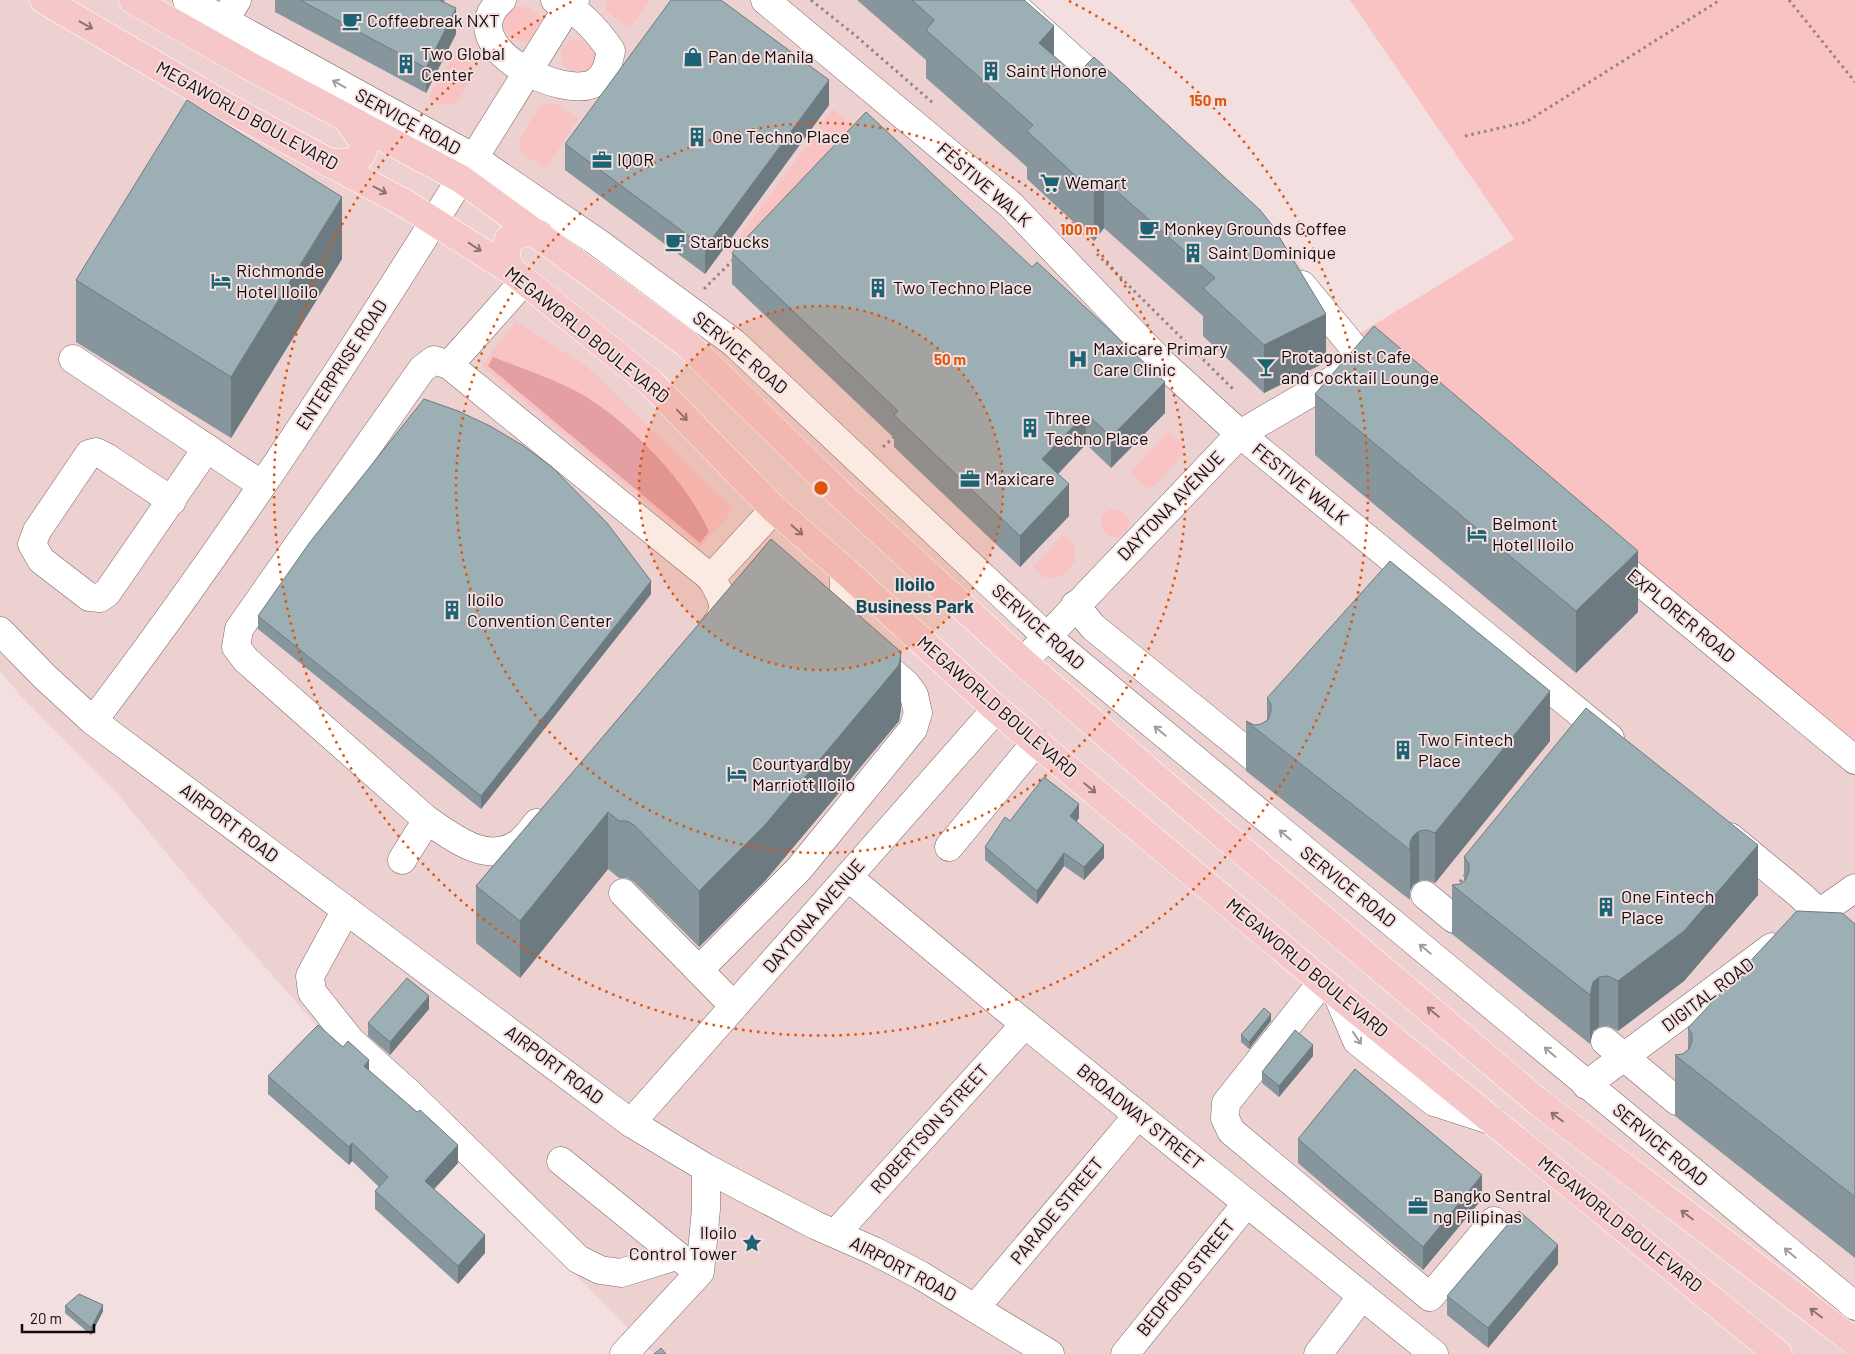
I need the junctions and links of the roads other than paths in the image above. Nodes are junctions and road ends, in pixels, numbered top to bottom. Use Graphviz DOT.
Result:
graph roads {
  1 [pos="44,0"];
  2 [pos="133,0"];
  3 [pos="502,0"];
  4 [pos="765,0"];
  5 [pos="1008,0"];
  6 [pos="566,2"];
  7 [pos="209,5"];
  8 [pos="527,73"];
  9 [pos="1131,111"];
  10 [pos="348,120"];
  11 [pos="327,162"];
  12 [pos="467,168"];
  13 [pos="434,220"];
  14 [pos="539,234"];
  15 [pos="1288,268"];
  16 [pos="518,276"];
  17 [pos="73,359"];
  18 [pos="1366,361"];
  19 [pos="449,365"];
  20 [pos="1401,386"];
  21 [pos="1240,434"];
  22 [pos="207,448"];
  23 [pos="262,486"];
  24 [pos="172,501"];
  25 [pos="774,509"];
  26 [pos="1590,541"];
  27 [pos="843,569"];
  28 [pos="711,578"];
  29 [pos="1075,605"];
  30 [pos="0,631"];
  31 [pos="1046,636"];
  32 [pos="696,647"];
  33 [pos="1023,662"];
  34 [pos="996,709"];
  35 [pos="93,721"];
  36 [pos="1036,742"];
  37 [pos="1630,754"];
  38 [pos="1256,759"];
  39 [pos="1855,760"];
  40 [pos="552,806"];
  41 [pos="1707,818"];
  42 [pos="426,820"];
  43 [pos="949,848"];
  44 [pos="402,860"];
  45 [pos="848,877"];
  46 [pos="1855,888"];
  47 [pos="623,892"];
  48 [pos="346,910"];
  49 [pos="1819,913"];
  50 [pos="1855,946"];
  51 [pos="699,970"];
  52 [pos="1329,988"];
  53 [pos="734,1006"];
  54 [pos="1025,1024"];
  55 [pos="1615,1049"];
  56 [pos="1586,1085"];
  57 [pos="1677,1101"];
  58 [pos="1138,1115"];
  59 [pos="631,1123"];
  60 [pos="561,1161"];
  61 [pos="706,1168"];
  62 [pos="1247,1203"];
  63 [pos="1494,1221"];
  64 [pos="836,1234"];
  65 [pos="676,1256"];
  66 [pos="700,1272"];
  67 [pos="1362,1296"];
  68 [pos="1430,1297"];
  69 [pos="1855,1306"];
  70 [pos="976,1308"];
  71 [pos="1404,1330"];
  72 [pos="1855,1342"];
  73 [pos="624,1354"];
  74 [pos="1050,1354"];
  75 [pos="1125,1354"];
  76 [pos="1318,1354"];
  77 [pos="1434,1354"];
  78 [pos="1778,1354"];
  1 -- 11 [label="main road, MEGAWORLD BOULEVARD, one-way"];
  2 -- 10 [label="main road"];
  3 -- 8 [label="street"];
  4 -- 21 [label="street, FESTIVE WALK"];
  5 -- 9 [label="street"];
  6 -- 8 [label="street, ENTERPRISE ROAD"];
  6 -- 8 [label="street"];
  12 -- 7 [label="street, SERVICE ROAD, one-way"];
  8 -- 12 [label="street, ENTERPRISE ROAD"];
  10 -- 11 [label="main road"];
  10 -- 12 [label="main road"];
  11 -- 13 [label="main road, MEGAWORLD BOULEVARD, one-way"];
  12 -- 13 [label="street, ENTERPRISE ROAD"];
  12 -- 14 [label="main road"];
  12 -- 31 [label="street, SERVICE ROAD"];
  13 -- 16 [label="main road, MEGAWORLD BOULEVARD, one-way"];
  13 -- 23 [label="street, ENTERPRISE ROAD"];
  14 -- 16 [label="main road"];
  14 -- 33 [label="main road"];
  15 -- 18 [label="street"];
  16 -- 19 [label="street"];
  16 -- 25 [label="main road, MEGAWORLD BOULEVARD, one-way"];
  17 -- 22 [label="street"];
  18 -- 20 [label="street"];
  18 -- 21 [label="street, DAYTONA AVENUE"];
  19 -- 28 [label="street"];
  19 -- 42 [label="street"];
  21 -- 29 [label="street, DAYTONA AVENUE"];
  21 -- 37 [label="street, FESTIVE WALK"];
  22 -- 23 [label="street"];
  22 -- 24 [label="street"];
  23 -- 35 [label="street, ENTERPRISE ROAD"];
  24 -- 24 [label="street"];
  25 -- 27 [label="main road, MEGAWORLD BOULEVARD, one-way"];
  25 -- 28 [label="street"];
  26 -- 39 [label="street, EXPLORER ROAD"];
  27 -- 34 [label="main road, MEGAWORLD BOULEVARD"];
  27 -- 51 [label="street"];
  28 -- 32 [label="street"];
  29 -- 31 [label="street, DAYTONA AVENUE"];
  29 -- 38 [label="street"];
  30 -- 35 [label="street, AIRPORT ROAD"];
  31 -- 33 [label="street, DAYTONA AVENUE"];
  56 -- 31 [label="street, SERVICE ROAD, one-way"];
  72 -- 33 [label="main road, one-way"];
  34 -- 36 [label="main road, MEGAWORLD BOULEVARD"];
  34 -- 45 [label="street, DAYTONA AVENUE"];
  35 -- 48 [label="street, AIRPORT ROAD"];
  36 -- 43 [label="street"];
  36 -- 52 [label="main road, MEGAWORLD BOULEVARD, one-way"];
  40 -- 42 [label="street"];
  41 -- 49 [label="street"];
  42 -- 44 [label="street"];
  45 -- 53 [label="street, DAYTONA AVENUE"];
  45 -- 54 [label="street, BROADWAY STREET"];
  46 -- 49 [label="street, DIGITAL ROAD"];
  47 -- 51 [label="street"];
  48 -- 59 [label="street, AIRPORT ROAD"];
  48 -- 65 [label="street"];
  49 -- 50 [label="street"];
  49 -- 55 [label="street, DIGITAL ROAD"];
  51 -- 53 [label="street"];
  52 -- 68 [label="street"];
  52 -- 78 [label="main road, MEGAWORLD BOULEVARD, one-way"];
  53 -- 59 [label="street, DAYTONA AVENUE"];
  54 -- 58 [label="street, BROADWAY STREET"];
  54 -- 64 [label="street, ROBERTSON STREET"];
  55 -- 56 [label="street, DIGITAL ROAD"];
  55 -- 57 [label="street"];
  69 -- 56 [label="street, SERVICE ROAD, one-way"];
  58 -- 62 [label="street, BROADWAY STREET"];
  58 -- 70 [label="street, PARADE STREET"];
  59 -- 61 [label="street, AIRPORT ROAD"];
  60 -- 65 [label="street"];
  61 -- 64 [label="street, AIRPORT ROAD"];
  61 -- 66 [label="street"];
  62 -- 67 [label="street, BROADWAY STREET"];
  62 -- 75 [label="street, BEDFORD STREET"];
  63 -- 68 [label="street"];
  64 -- 70 [label="street, AIRPORT ROAD"];
  65 -- 66 [label="street"];
  66 -- 73 [label="street"];
  67 -- 71 [label="street, BROADWAY STREET"];
  67 -- 76 [label="street"];
  68 -- 71 [label="street"];
  70 -- 74 [label="street, AIRPORT ROAD"];
  71 -- 77 [label="street, BROADWAY STREET"];
}
